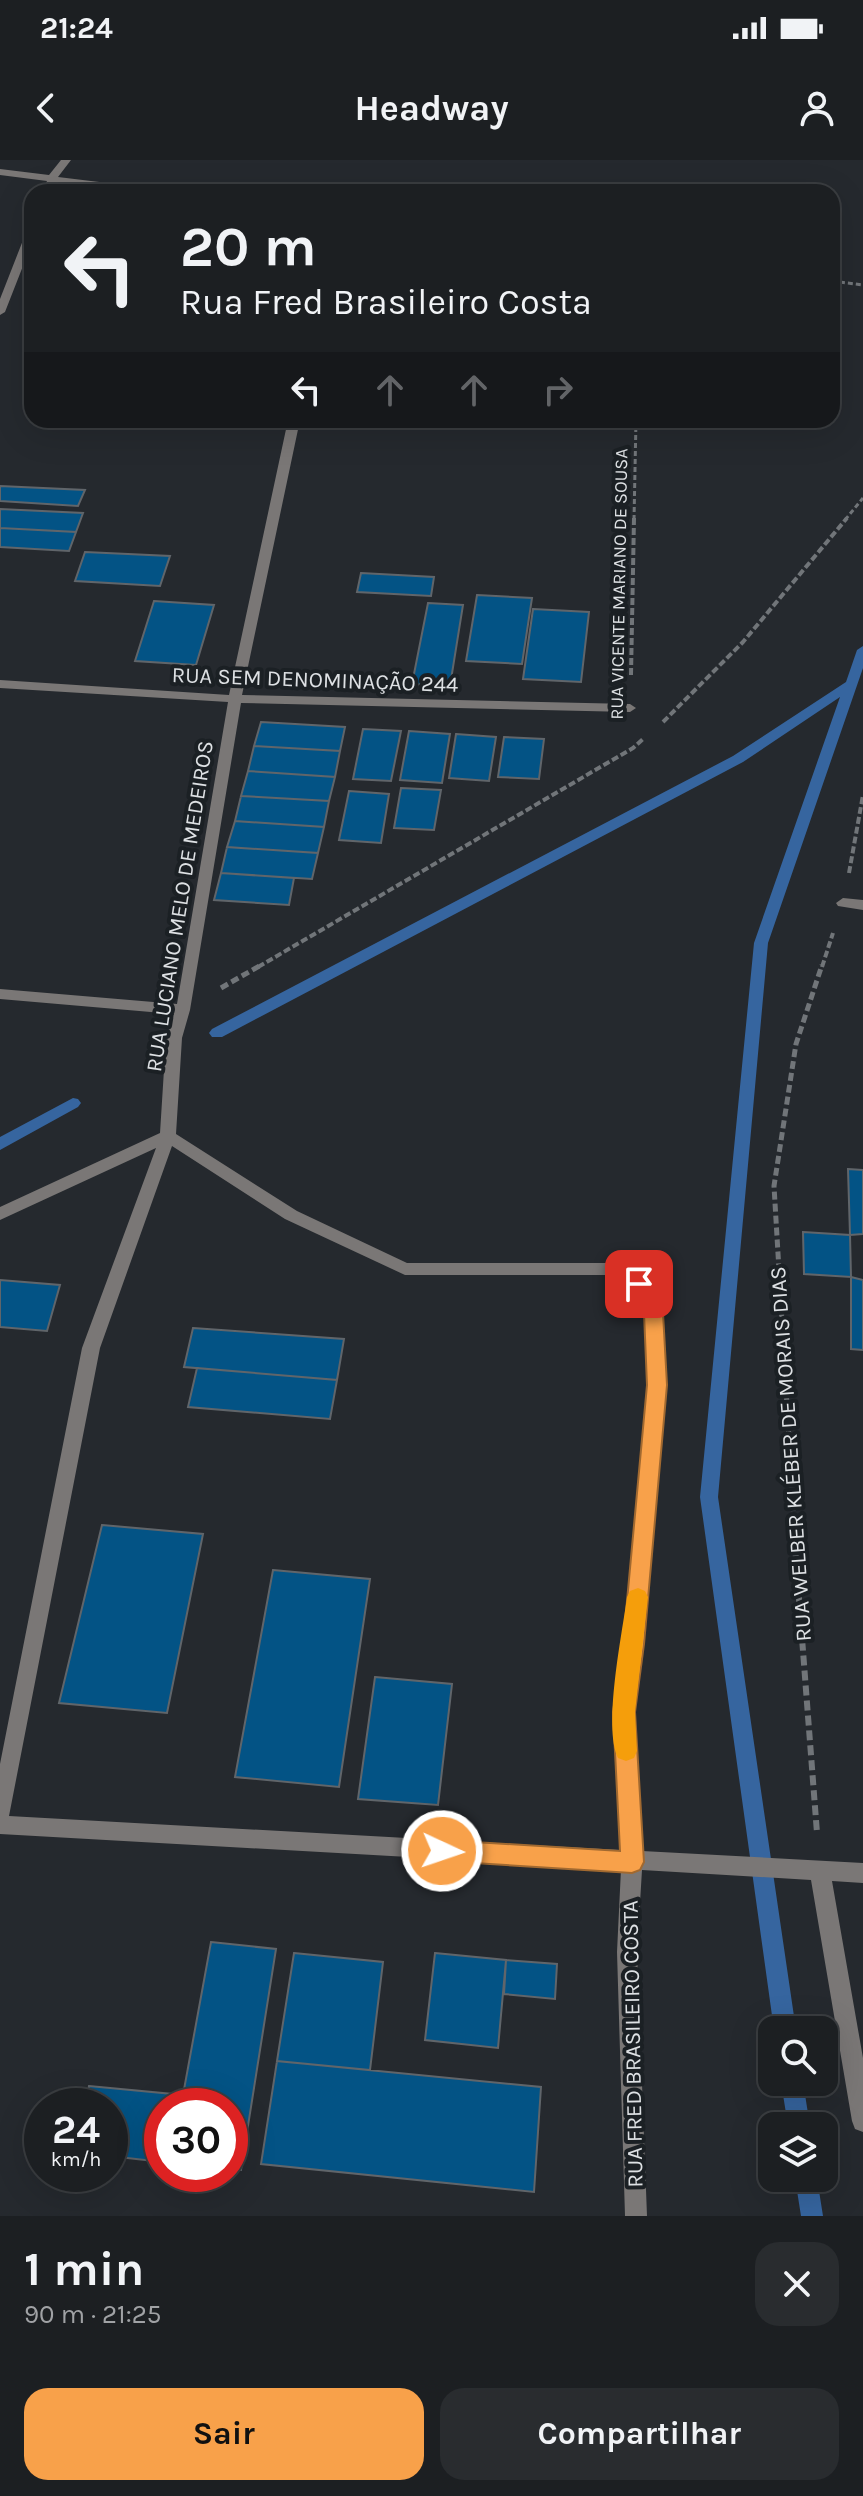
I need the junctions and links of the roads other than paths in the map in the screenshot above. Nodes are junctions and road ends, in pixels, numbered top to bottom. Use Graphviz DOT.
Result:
graph roads {
  1 [pos="66,160"];
  2 [pos="0,172"];
  3 [pos="53,177"];
  4 [pos="50,184"];
  5 [pos="102,184"];
  6 [pos="24,250"];
  7 [pos="0,312"];
  8 [pos="292,428"];
  9 [pos="0,684"];
  10 [pos="235,699"];
  11 [pos="630,708"];
  12 [pos="843,903"];
  13 [pos="863,905"];
  14 [pos="0,994"];
  15 [pos="183,1010"];
  16 [pos="168,1136"];
  17 [pos="0,1214"];
  18 [pos="0,1815"];
  19 [pos="0,1825"];
  20 [pos="632,1862"];
  21 [pos="820,1871"];
  22 [pos="863,1873"];
  23 [pos="863,2121"];
  24 [pos="636,2216"];
  1 -- 3 [label="street"];
  2 -- 3 [label="street"];
  3 -- 4 [label="street"];
  3 -- 5 [label="street"];
  6 -- 7 [label="street"];
  8 -- 10 [label="street, RUA LUCIANO MELO DE MEDEIROS"];
  9 -- 10 [label="street, RUA SEM DENOMINAÇÃO 244"];
  10 -- 11 [label="street, RUA SEM DENOMINAÇÃO 244"];
  10 -- 15 [label="street, RUA LUCIANO MELO DE MEDEIROS"];
  12 -- 13 [label="street"];
  14 -- 15 [label="street"];
  15 -- 16 [label="street, RUA LUCIANO MELO DE MEDEIROS"];
  16 -- 17 [label="street"];
  16 -- 18 [label="street, RUA LUCIANO MELO DE MEDEIROS"];
  16 -- 20 [label="street, RUA FRED BRASILEIRO COSTA"];
  19 -- 20 [label="street"];
  20 -- 21 [label="street"];
  20 -- 24 [label="street, RUA FRED BRASILEIRO COSTA"];
  21 -- 22 [label="street"];
  21 -- 23 [label="street"];
}
